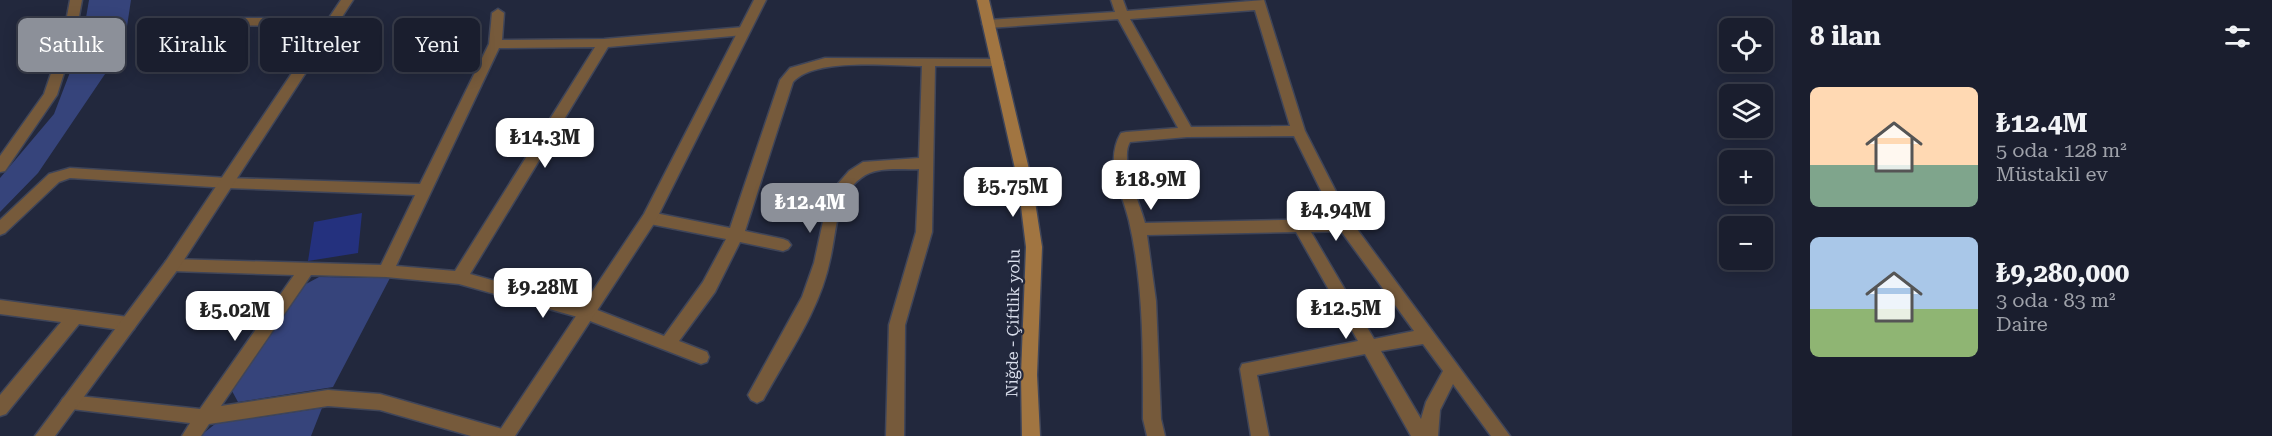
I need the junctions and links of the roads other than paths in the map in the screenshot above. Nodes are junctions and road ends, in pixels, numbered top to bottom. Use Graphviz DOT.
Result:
graph roads {
  1 [pos="76,0"];
  2 [pos="347,0"];
  3 [pos="760,0"];
  4 [pos="983,0"];
  5 [pos="1117,0"];
  6 [pos="1259,3"];
  7 [pos="498,13"];
  8 [pos="1122,15"];
  9 [pos="335,18"];
  10 [pos="988,24"];
  11 [pos="744,31"];
  12 [pos="604,43"];
  13 [pos="495,44"];
  14 [pos="929,62"];
  15 [pos="997,62"];
  16 [pos="300,72"];
  17 [pos="1298,131"];
  18 [pos="1187,132"];
  19 [pos="926,163"];
  20 [pos="0,167"];
  21 [pos="228,183"];
  22 [pos="423,190"];
  23 [pos="650,218"];
  24 [pos="1345,225"];
  25 [pos="1300,226"];
  26 [pos="1139,229"];
  27 [pos="0,230"];
  28 [pos="735,237"];
  29 [pos="783,245"];
  30 [pos="172,265"];
  31 [pos="307,268"];
  32 [pos="386,270"];
  33 [pos="459,278"];
  34 [pos="0,307"];
  35 [pos="587,313"];
  36 [pos="75,317"];
  37 [pos="128,324"];
  38 [pos="1426,336"];
  39 [pos="668,345"];
  40 [pos="1369,346"];
  41 [pos="701,357"];
  42 [pos="1452,371"];
  43 [pos="757,394"];
  44 [pos="69,403"];
  45 [pos="0,408"];
  46 [pos="204,417"];
  47 [pos="44,436"];
  48 [pos="191,436"];
  49 [pos="499,436"];
  50 [pos="505,436"];
  51 [pos="895,436"];
  52 [pos="1031,436"];
  53 [pos="1156,436"];
  54 [pos="1260,436"];
  55 [pos="1421,436"];
  56 [pos="1430,436"];
  57 [pos="1501,436"];
  1 -- 20 [label="street"];
  2 -- 9 [label="street"];
  3 -- 11 [label="street"];
  4 -- 10 [label="main road, Niğde - Çiftlik yolu"];
  5 -- 8 [label="street"];
  6 -- 8 [label="street"];
  6 -- 17 [label="street"];
  7 -- 13 [label="street"];
  8 -- 10 [label="street"];
  8 -- 18 [label="street"];
  10 -- 15 [label="main road, Niğde - Çiftlik yolu"];
  11 -- 12 [label="street"];
  11 -- 23 [label="street"];
  12 -- 13 [label="street"];
  12 -- 33 [label="street"];
  13 -- 22 [label="street"];
  14 -- 15 [label="street"];
  14 -- 19 [label="street"];
  14 -- 28 [label="street"];
  15 -- 52 [label="main road, Niğde - Çiftlik yolu"];
  16 -- 21 [label="street"];
  17 -- 18 [label="street"];
  17 -- 24 [label="street"];
  18 -- 26 [label="street"];
  19 -- 43 [label="street"];
  19 -- 51 [label="street"];
  21 -- 22 [label="street"];
  21 -- 27 [label="street"];
  21 -- 30 [label="street"];
  22 -- 32 [label="street"];
  23 -- 28 [label="street"];
  23 -- 35 [label="street"];
  24 -- 25 [label="street"];
  24 -- 38 [label="street"];
  25 -- 26 [label="street"];
  25 -- 40 [label="street"];
  26 -- 53 [label="street"];
  28 -- 29 [label="street"];
  28 -- 39 [label="street"];
  30 -- 31 [label="street"];
  30 -- 37 [label="street"];
  31 -- 32 [label="street"];
  31 -- 46 [label="street"];
  32 -- 33 [label="street"];
  33 -- 35 [label="street"];
  34 -- 36 [label="street"];
  35 -- 39 [label="street"];
  35 -- 50 [label="street"];
  36 -- 37 [label="street"];
  36 -- 45 [label="street"];
  37 -- 44 [label="street"];
  38 -- 40 [label="street"];
  38 -- 42 [label="street"];
  39 -- 41 [label="street"];
  40 -- 54 [label="street"];
  40 -- 55 [label="street"];
  42 -- 56 [label="street"];
  42 -- 57 [label="street"];
  44 -- 46 [label="street"];
  44 -- 47 [label="street"];
  46 -- 48 [label="street"];
  46 -- 49 [label="street"];
}
